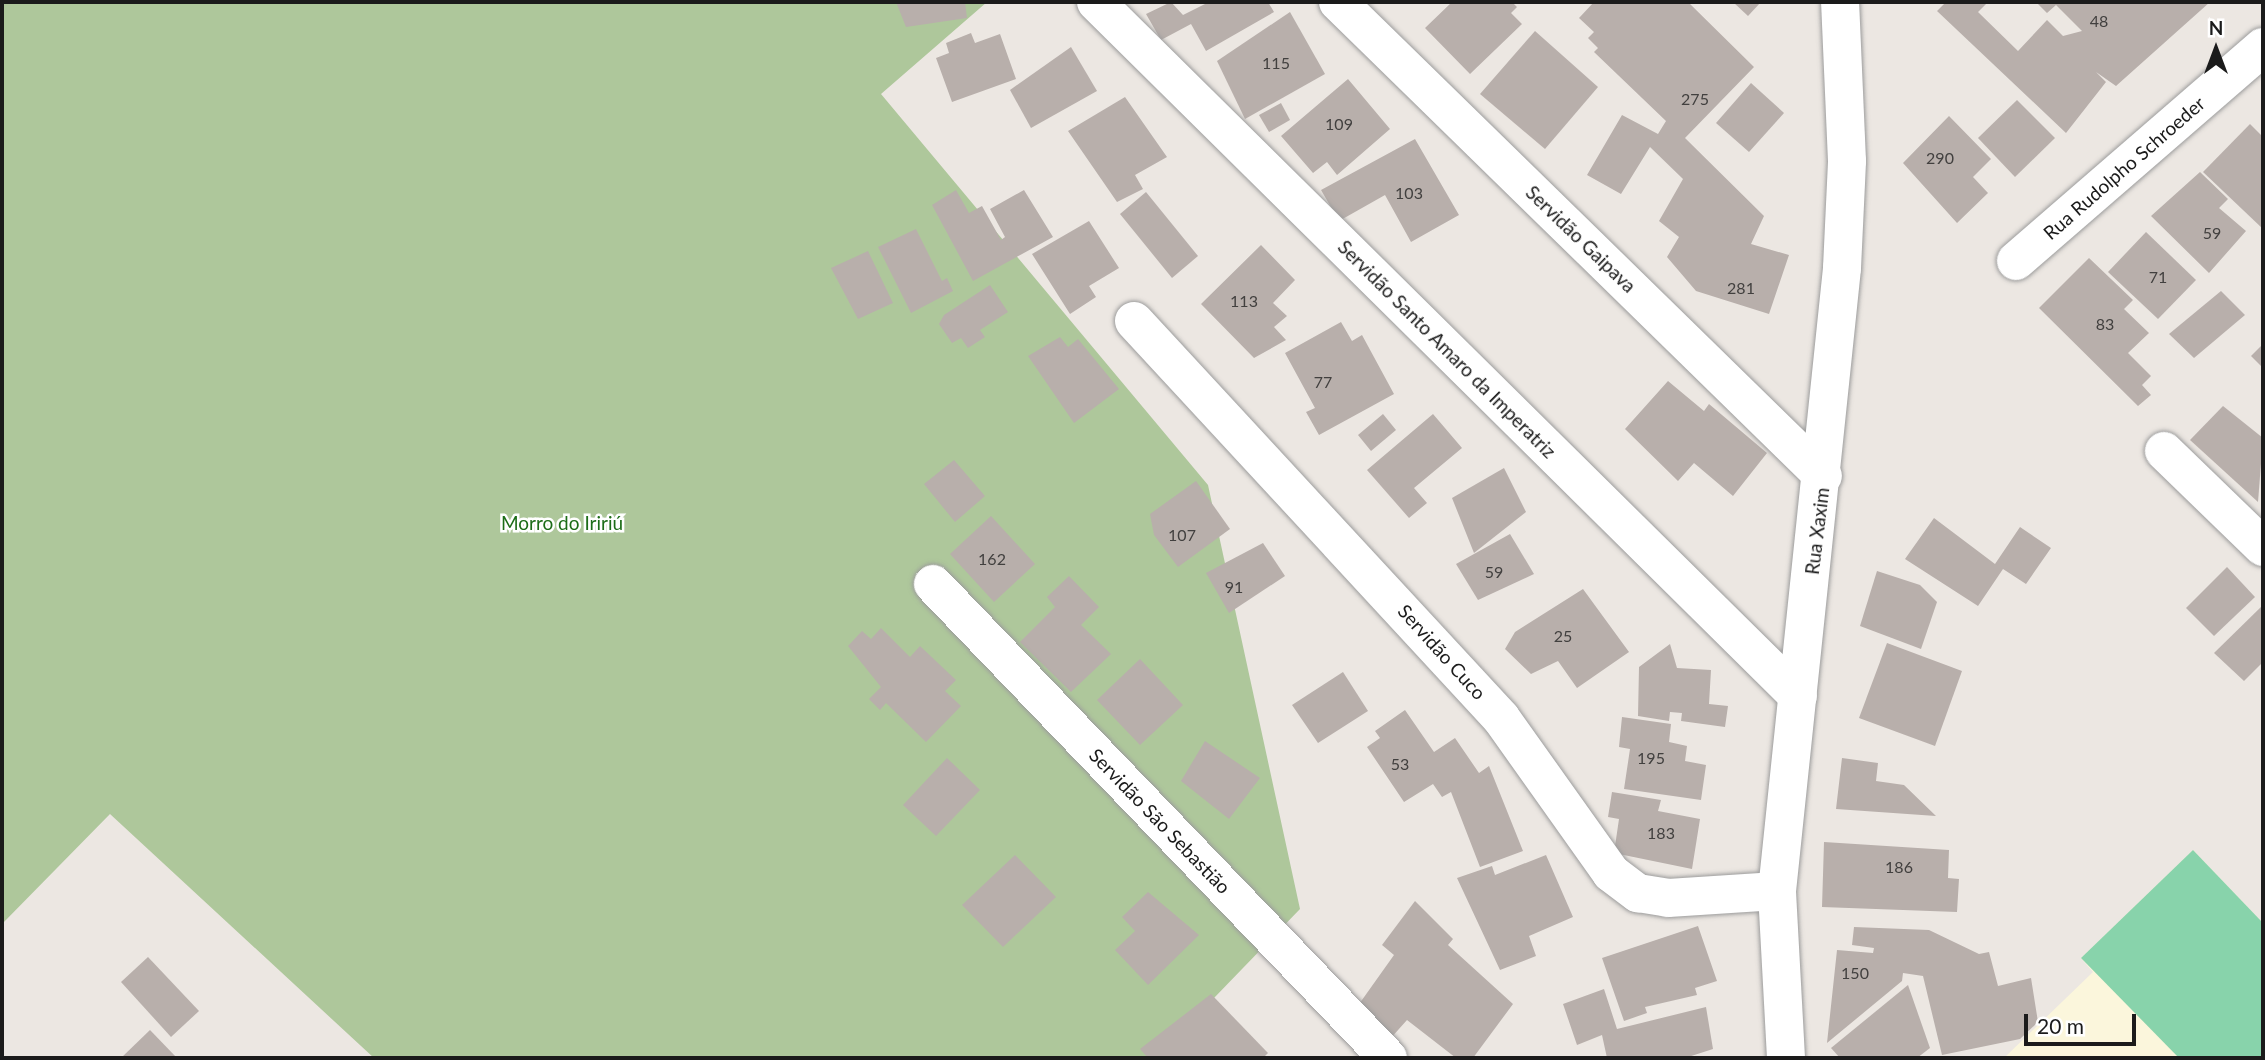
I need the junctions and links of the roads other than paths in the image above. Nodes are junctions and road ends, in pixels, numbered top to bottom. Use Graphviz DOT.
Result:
graph roads {
  1 [pos="1096,2"];
  2 [pos="1338,2"];
  3 [pos="1840,2"];
  4 [pos="2263,47"];
  5 [pos="2016,261"];
  6 [pos="1134,321"];
  7 [pos="2164,452"];
  8 [pos="1823,476"];
  9 [pos="2263,547"];
  10 [pos="933,584"];
  11 [pos="1798,696"];
  12 [pos="1777,891"];
  13 [pos="1388,1058"];
  14 [pos="1786,1058"];
  1 -- 11 [label="street, Servidão Santo Amaro da Imperatriz"];
  2 -- 8 [label="street, Servidão Gaipava"];
  3 -- 8 [label="street, Rua Xaxim"];
  4 -- 5 [label="street, Rua Rudolpho Schroeder"];
  6 -- 12 [label="street, Servidão Cuco"];
  7 -- 9 [label="street"];
  8 -- 11 [label="street, Rua Xaxim"];
  10 -- 13 [label="street, Servidão São Sebastião"];
  11 -- 12 [label="street, Rua Xaxim"];
  12 -- 14 [label="street, Rua Xaxim"];
}
